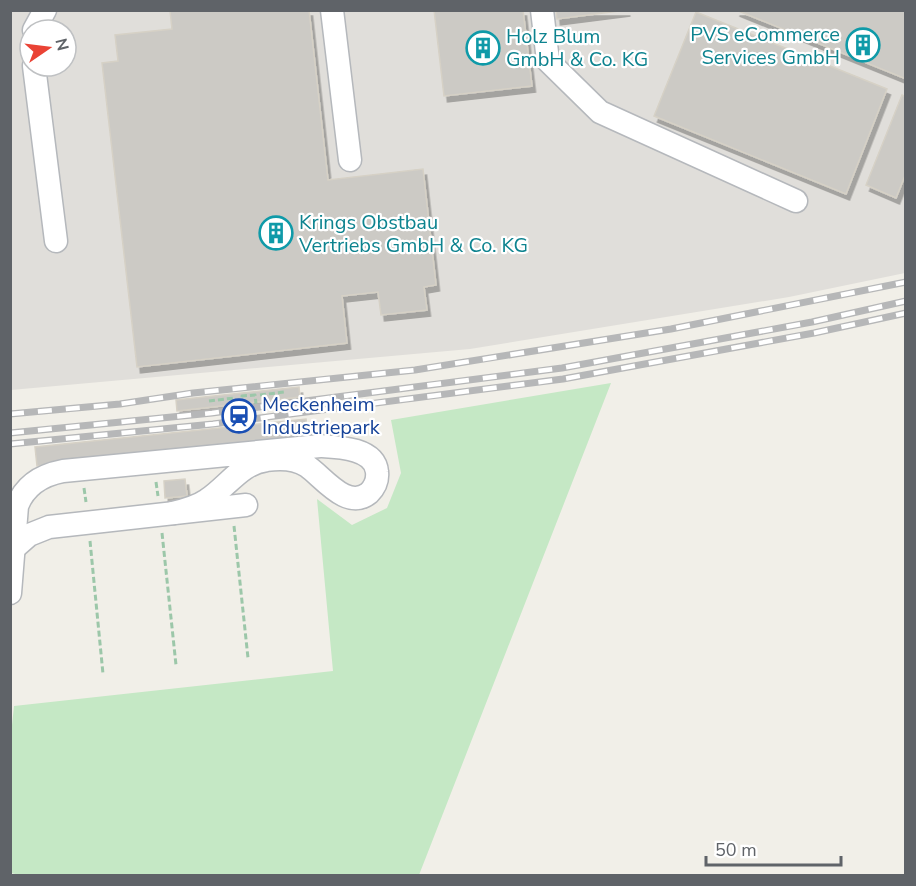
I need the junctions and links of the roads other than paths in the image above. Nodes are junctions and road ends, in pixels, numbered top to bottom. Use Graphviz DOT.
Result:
graph roads {
  1 [pos="332,10"];
  2 [pos="542,10"];
  3 [pos="36,78"];
  4 [pos="350,160"];
  5 [pos="796,201"];
  6 [pos="56,241"];
  7 [pos="239,505"];
  8 [pos="166,514"];
  9 [pos="13,549"];
  10 [pos="10,594"];
  1 -- 4 [label="lane"];
  2 -- 5 [label="lane"];
  3 -- 6 [label="lane"];
  7 -- 8 [label="lane"];
  8 -- 9 [label="lane"];
  8 -- 9 [label="lane"];
  9 -- 10 [label="lane"];
}
